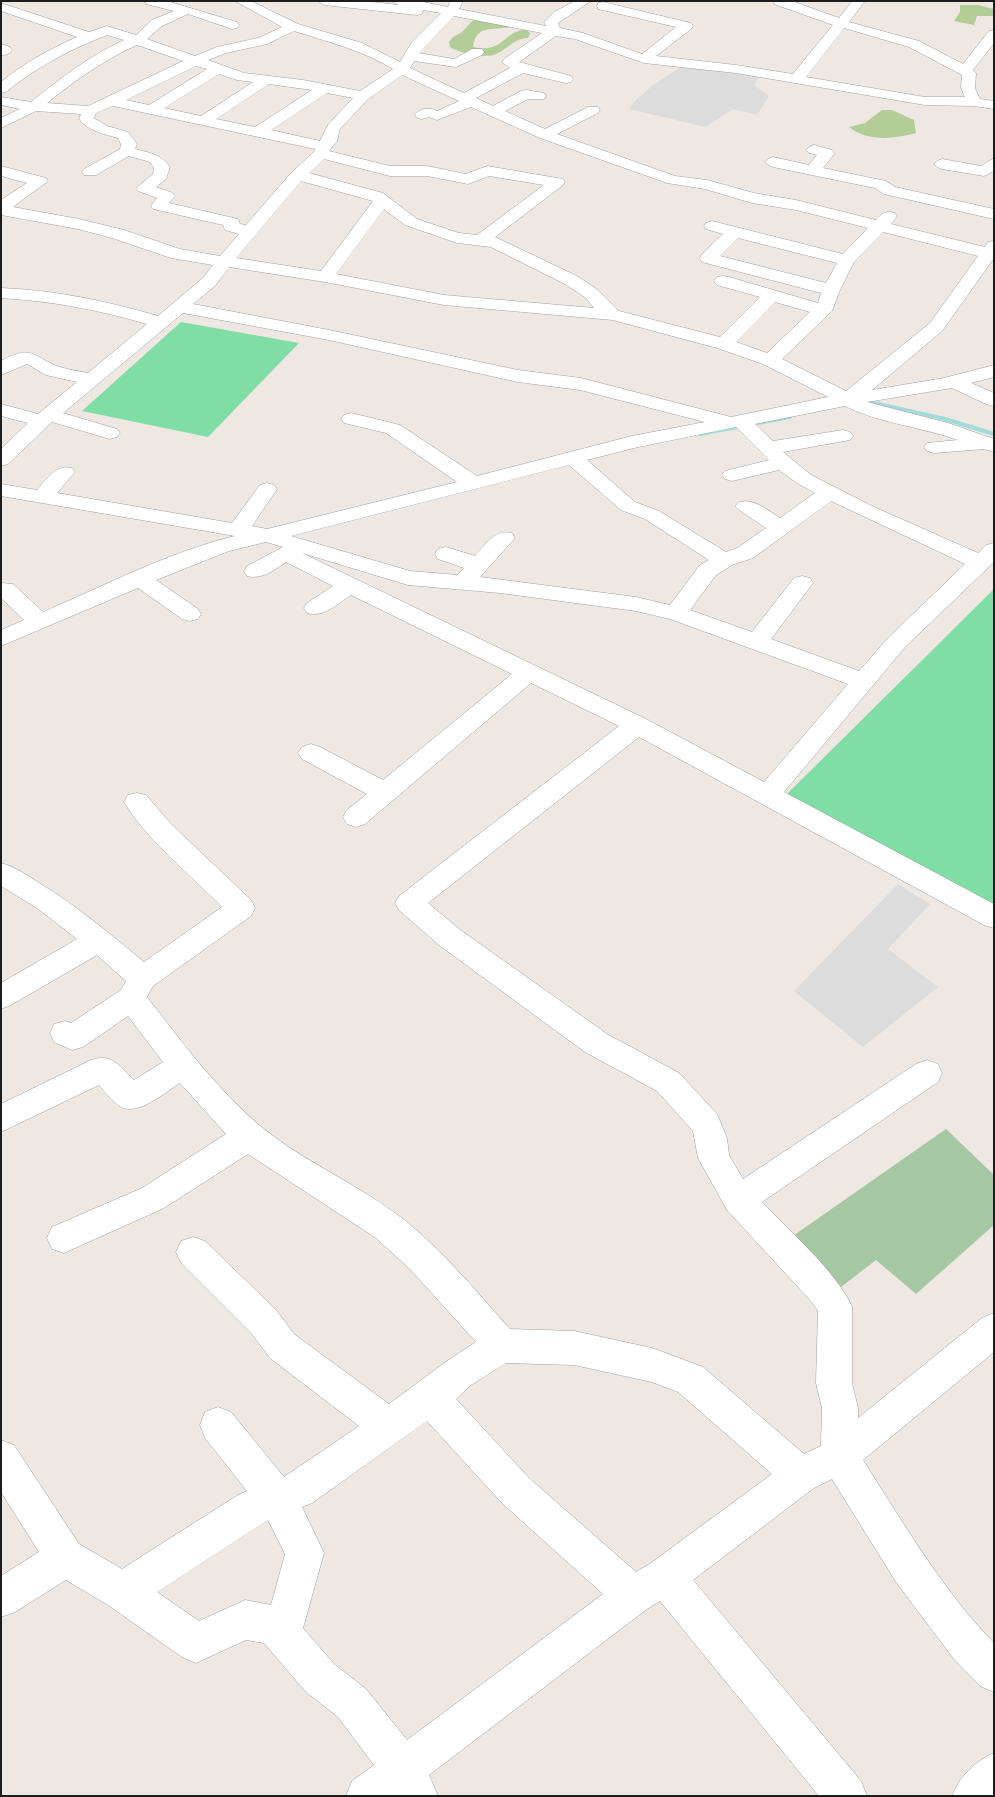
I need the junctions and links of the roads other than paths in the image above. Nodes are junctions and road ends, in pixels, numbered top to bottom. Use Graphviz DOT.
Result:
graph roads {
  1 [pos="151,1"];
  2 [pos="240,1"];
  3 [pos="324,1"];
  4 [pos="397,1"];
  5 [pos="585,1"];
  6 [pos="779,1"];
  7 [pos="859,1"];
  8 [pos="281,5"];
  9 [pos="1,6"];
  10 [pos="603,6"];
  11 [pos="452,9"];
  12 [pos="187,10"];
  13 [pos="265,12"];
  14 [pos="840,23"];
  15 [pos="232,25"];
  16 [pos="293,27"];
  17 [pos="554,31"];
  18 [pos="215,32"];
  19 [pos="994,34"];
  20 [pos="89,37"];
  21 [pos="137,40"];
  22 [pos="189,44"];
  23 [pos="172,51"];
  24 [pos="477,52"];
  25 [pos="644,59"];
  26 [pos="197,60"];
  27 [pos="406,63"];
  28 [pos="219,68"];
  29 [pos="521,68"];
  30 [pos="965,71"];
  31 [pos="7,77"];
  32 [pos="566,78"];
  33 [pos="266,80"];
  34 [pos="796,80"];
  35 [pos="325,88"];
  36 [pos="1,89"];
  37 [pos="363,96"];
  38 [pos="539,96"];
  39 [pos="467,100"];
  40 [pos="1,102"];
  41 [pos="112,102"];
  42 [pos="974,102"];
  43 [pos="994,105"];
  44 [pos="34,107"];
  45 [pos="152,109"];
  46 [pos="90,110"];
  47 [pos="592,110"];
  48 [pos="492,112"];
  49 [pos="422,115"];
  50 [pos="204,120"];
  51 [pos="1,124"];
  52 [pos="258,132"];
  53 [pos="545,135"];
  54 [pos="322,150"];
  55 [pos="814,150"];
  56 [pos="127,151"];
  57 [pos="773,162"];
  58 [pos="994,163"];
  59 [pos="942,164"];
  60 [pos="1,170"];
  61 [pos="813,170"];
  62 [pos="90,172"];
  63 [pos="298,175"];
  64 [pos="382,201"];
  65 [pos="963,208"];
  66 [pos="1,209"];
  67 [pos="994,214"];
  68 [pos="877,219"];
  69 [pos="712,226"];
  70 [pos="250,230"];
  71 [pos="734,232"];
  72 [pos="481,240"];
  73 [pos="938,242"];
  74 [pos="991,250"];
  75 [pos="847,260"];
  76 [pos="224,262"];
  77 [pos="325,277"];
  78 [pos="56,282"];
  79 [pos="723,282"];
  80 [pos="832,290"];
  81 [pos="1,292"];
  82 [pos="38,295"];
  83 [pos="771,296"];
  84 [pos="179,307"];
  85 [pos="823,310"];
  86 [pos="613,315"];
  87 [pos="160,322"];
  88 [pos="724,344"];
  89 [pos="770,360"];
  90 [pos="1,369"];
  91 [pos="994,371"];
  92 [pos="93,380"];
  93 [pos="954,382"];
  94 [pos="993,400"];
  95 [pos="854,402"];
  96 [pos="1,410"];
  97 [pos="46,418"];
  98 [pos="352,419"];
  99 [pos="741,424"];
  100 [pos="110,433"];
  101 [pos="843,436"];
  102 [pos="992,445"];
  103 [pos="934,447"];
  104 [pos="768,448"];
  105 [pos="3,456"];
  106 [pos="578,462"];
  107 [pos="783,463"];
  108 [pos="65,472"];
  109 [pos="732,475"];
  110 [pos="474,484"];
  111 [pos="267,488"];
  112 [pos="2,491"];
  113 [pos="829,493"];
  114 [pos="42,497"];
  115 [pos="746,506"];
  116 [pos="782,528"];
  117 [pos="238,530"];
  118 [pos="266,535"];
  119 [pos="504,538"];
  120 [pos="286,553"];
  121 [pos="446,554"];
  122 [pos="987,556"];
  123 [pos="724,560"];
  124 [pos="478,565"];
  125 [pos="255,571"];
  126 [pos="139,579"];
  127 [pos="462,583"];
  128 [pos="802,583"];
  129 [pos="350,585"];
  130 [pos="5,589"];
  131 [pos="315,608"];
  132 [pos="676,613"];
  133 [pos="190,614"];
  134 [pos="40,622"];
  135 [pos="1,639"];
  136 [pos="757,642"];
  137 [pos="528,673"];
  138 [pos="864,681"];
  139 [pos="637,725"];
  140 [pos="311,753"];
  141 [pos="385,792"];
  142 [pos="767,795"];
  143 [pos="137,802"];
  144 [pos="356,817"];
  145 [pos="1,873"];
  146 [pos="994,916"];
  147 [pos="97,941"];
  148 [pos="137,988"];
  149 [pos="1,997"];
  150 [pos="65,1033"];
  151 [pos="183,1066"];
  152 [pos="927,1073"];
  153 [pos="1,1119"];
  154 [pos="250,1136"];
  155 [pos="738,1200"];
  156 [pos="64,1238"];
  157 [pos="193,1252"];
  158 [pos="994,1330"];
  159 [pos="502,1346"];
  160 [pos="430,1396"];
  161 [pos="218,1426"];
  162 [pos="389,1426"];
  163 [pos="839,1456"];
  164 [pos="3,1465"];
  165 [pos="801,1475"];
  166 [pos="277,1498"];
  167 [pos="65,1558"];
  168 [pos="649,1586"];
  169 [pos="122,1590"];
  170 [pos="1,1598"];
  171 [pos="282,1633"];
  172 [pos="994,1672"];
  173 [pos="994,1774"];
  174 [pos="410,1782"];
  175 [pos="367,1796"];
  176 [pos="846,1796"];
  177 [pos="973,1796"];
  1 -- 12 [label="street"];
  2 -- 13 [label="street"];
  3 -- 11 [label="street"];
  4 -- 11 [label="street"];
  5 -- 17 [label="street"];
  6 -- 14 [label="street"];
  7 -- 14 [label="street"];
  8 -- 13 [label="street"];
  9 -- 20 [label="street"];
  10 -- 25 [label="street"];
  11 -- 17 [label="street"];
  11 -- 27 [label="street"];
  12 -- 15 [label="street"];
  12 -- 21 [label="street"];
  13 -- 15 [label="street"];
  13 -- 16 [label="street"];
  14 -- 30 [label="street"];
  14 -- 34 [label="street"];
  15 -- 18 [label="street"];
  16 -- 26 [label="street"];
  16 -- 27 [label="street"];
  17 -- 25 [label="street"];
  17 -- 29 [label="street"];
  19 -- 30 [label="street"];
  20 -- 21 [label="street"];
  20 -- 31 [label="street"];
  21 -- 23 [label="street"];
  21 -- 44 [label="street"];
  22 -- 23 [label="street"];
  23 -- 26 [label="street"];
  24 -- 27 [label="street"];
  25 -- 34 [label="street"];
  26 -- 28 [label="street"];
  26 -- 41 [label="street"];
  27 -- 37 [label="street"];
  27 -- 39 [label="street"];
  28 -- 33 [label="street"];
  28 -- 45 [label="street"];
  29 -- 32 [label="street"];
  29 -- 39 [label="street"];
  30 -- 42 [label="street"];
  31 -- 36 [label="street"];
  33 -- 35 [label="street"];
  33 -- 50 [label="street"];
  34 -- 42 [label="street"];
  35 -- 37 [label="street"];
  35 -- 52 [label="street"];
  37 -- 54 [label="street"];
  38 -- 48 [label="street"];
  39 -- 48 [label="street"];
  39 -- 49 [label="street"];
  40 -- 44 [label="street"];
  41 -- 45 [label="street"];
  41 -- 46 [label="street"];
  42 -- 43 [label="street"];
  44 -- 46 [label="street"];
  44 -- 51 [label="street"];
  45 -- 50 [label="street"];
  46 -- 56 [label="street"];
  47 -- 53 [label="street"];
  48 -- 53 [label="street"];
  50 -- 52 [label="street"];
  52 -- 54 [label="street"];
  53 -- 68 [label="street"];
  54 -- 63 [label="street"];
  54 -- 72 [label="street"];
  55 -- 61 [label="street"];
  56 -- 62 [label="street"];
  56 -- 70 [label="street"];
  57 -- 61 [label="street"];
  58 -- 59 [label="street"];
  60 -- 66 [label="street"];
  61 -- 65 [label="street"];
  63 -- 64 [label="street"];
  63 -- 70 [label="street"];
  64 -- 72 [label="street"];
  64 -- 77 [label="street"];
  65 -- 67 [label="street"];
  65 -- 73 [label="street"];
  66 -- 76 [label="street"];
  68 -- 73 [label="street"];
  68 -- 75 [label="street"];
  69 -- 71 [label="street"];
  70 -- 76 [label="street"];
  71 -- 75 [label="street"];
  71 -- 80 [label="street"];
  72 -- 86 [label="street"];
  73 -- 74 [label="street"];
  74 -- 95 [label="street"];
  75 -- 80 [label="street"];
  76 -- 77 [label="street"];
  76 -- 84 [label="street"];
  77 -- 86 [label="street"];
  78 -- 82 [label="street"];
  79 -- 83 [label="street"];
  80 -- 85 [label="street"];
  81 -- 82 [label="street"];
  82 -- 87 [label="street"];
  83 -- 85 [label="street"];
  83 -- 88 [label="street"];
  84 -- 87 [label="street"];
  84 -- 99 [label="street"];
  85 -- 89 [label="street"];
  86 -- 88 [label="street"];
  87 -- 92 [label="street"];
  88 -- 89 [label="street"];
  89 -- 95 [label="street"];
  90 -- 92 [label="street"];
  91 -- 93 [label="street"];
  92 -- 97 [label="street"];
  93 -- 94 [label="street"];
  93 -- 95 [label="street"];
  95 -- 99 [label="street"];
  95 -- 102 [label="street"];
  96 -- 97 [label="street"];
  97 -- 100 [label="street"];
  97 -- 105 [label="street"];
  98 -- 110 [label="street"];
  99 -- 104 [label="street"];
  99 -- 106 [label="street"];
  101 -- 104 [label="street"];
  102 -- 103 [label="street"];
  104 -- 107 [label="street"];
  106 -- 110 [label="street"];
  106 -- 123 [label="street"];
  107 -- 109 [label="street"];
  107 -- 113 [label="street"];
  108 -- 114 [label="street"];
  110 -- 118 [label="street"];
  111 -- 117 [label="street"];
  112 -- 114 [label="street"];
  113 -- 116 [label="street"];
  113 -- 122 [label="street"];
  114 -- 117 [label="street"];
  115 -- 116 [label="street"];
  116 -- 123 [label="street"];
  117 -- 118 [label="street"];
  118 -- 120 [label="street"];
  118 -- 126 [label="street"];
  118 -- 127 [label="street"];
  119 -- 124 [label="street"];
  120 -- 125 [label="street"];
  120 -- 129 [label="street"];
  121 -- 124 [label="street"];
  122 -- 138 [label="street"];
  123 -- 132 [label="street"];
  124 -- 127 [label="street"];
  126 -- 133 [label="street"];
  126 -- 134 [label="street"];
  127 -- 132 [label="street"];
  128 -- 136 [label="street"];
  129 -- 131 [label="street"];
  129 -- 137 [label="street"];
  130 -- 134 [label="street"];
  132 -- 136 [label="street"];
  134 -- 135 [label="street"];
  136 -- 138 [label="street"];
  137 -- 139 [label="street"];
  137 -- 141 [label="street"];
  138 -- 142 [label="street"];
  139 -- 142 [label="street"];
  139 -- 155 [label="street"];
  140 -- 141 [label="street"];
  141 -- 144 [label="street"];
  142 -- 146 [label="street"];
  143 -- 148 [label="street"];
  145 -- 147 [label="street"];
  147 -- 148 [label="street"];
  147 -- 149 [label="street"];
  148 -- 150 [label="street"];
  148 -- 151 [label="street"];
  151 -- 153 [label="street"];
  151 -- 154 [label="street"];
  152 -- 155 [label="street"];
  154 -- 156 [label="street"];
  154 -- 159 [label="street"];
  155 -- 163 [label="street"];
  157 -- 162 [label="street"];
  158 -- 163 [label="street"];
  159 -- 160 [label="street"];
  159 -- 165 [label="street"];
  160 -- 162 [label="street"];
  160 -- 168 [label="street"];
  161 -- 166 [label="street"];
  162 -- 166 [label="street"];
  163 -- 165 [label="street"];
  163 -- 172 [label="street"];
  164 -- 167 [label="street"];
  165 -- 168 [label="street"];
  166 -- 169 [label="street"];
  166 -- 171 [label="street"];
  167 -- 169 [label="street"];
  167 -- 170 [label="street"];
  168 -- 174 [label="street"];
  168 -- 176 [label="street"];
  169 -- 171 [label="street"];
  171 -- 174 [label="street"];
  173 -- 177 [label="street"];
  174 -- 175 [label="street"];
}
